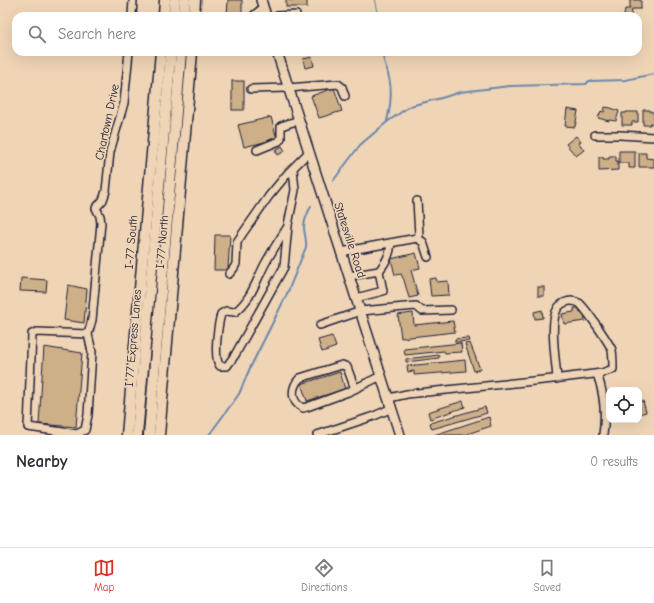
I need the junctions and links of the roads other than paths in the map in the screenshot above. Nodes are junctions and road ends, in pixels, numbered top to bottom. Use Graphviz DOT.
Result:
graph roads {
  1 [pos="133,0"];
  2 [pos="165,0"];
  3 [pos="175,0"];
  4 [pos="185,0"];
  5 [pos="195,0"];
  6 [pos="132,12"];
  7 [pos="164,12"];
  8 [pos="174,12"];
  9 [pos="184,12"];
  10 [pos="194,12"];
  11 [pos="129,56"];
  12 [pos="161,56"];
  13 [pos="171,56"];
  14 [pos="181,56"];
  15 [pos="192,56"];
  16 [pos="278,56"];
  17 [pos="288,88"];
  18 [pos="251,89"];
  19 [pos="345,96"];
  20 [pos="298,120"];
  21 [pos="595,135"];
  22 [pos="654,137"];
  23 [pos="257,150"];
  24 [pos="309,152"];
  25 [pos="293,169"];
  26 [pos="150,182"];
  27 [pos="417,201"];
  28 [pos="288,226"];
  29 [pos="417,238"];
  30 [pos="391,243"];
  31 [pos="341,252"];
  32 [pos="428,257"];
  33 [pos="153,264"];
  34 [pos="379,271"];
  35 [pos="229,274"];
  36 [pos="349,276"];
  37 [pos="356,298"];
  38 [pos="451,310"];
  39 [pos="361,311"];
  40 [pos="320,325"];
  41 [pos="88,334"];
  42 [pos="597,374"];
  43 [pos="382,376"];
  44 [pos="557,379"];
  45 [pos="355,389"];
  46 [pos="389,398"];
  47 [pos="392,408"];
  48 [pos="126,435"];
  49 [pos="137,435"];
  50 [pos="149,435"];
  51 [pos="159,435"];
  52 [pos="317,435"];
  53 [pos="400,435"];
  54 [pos="602,435"];
  1 -- 6 [label="street"];
  2 -- 7 [label="highway"];
  3 -- 8 [label="highway"];
  4 -- 9 [label="highway"];
  5 -- 10 [label="highway"];
  11 -- 41 [label="street, Chartown Drive"];
  12 -- 26 [label="highway, I-77 South"];
  13 -- 33 [label="highway, I 77 Express Lanes"];
  14 -- 50 [label="highway, I 77 Express Lanes"];
  15 -- 51 [label="highway, I-77 North"];
  16 -- 17 [label="main road, Statesville Road"];
  17 -- 18 [label="street"];
  17 -- 19 [label="street"];
  17 -- 20 [label="main road, Statesville Road"];
  20 -- 23 [label="street"];
  20 -- 24 [label="main road, Statesville Road"];
  21 -- 22 [label="street"];
  24 -- 25 [label="street"];
  24 -- 31 [label="main road, Statesville Road"];
  25 -- 28 [label="street"];
  25 -- 35 [label="street"];
  26 -- 33 [label="highway"];
  26 -- 48 [label="highway, I-77 South"];
  27 -- 29 [label="street"];
  28 -- 28 [label="street"];
  29 -- 30 [label="street"];
  29 -- 32 [label="street"];
  30 -- 31 [label="street"];
  30 -- 34 [label="street"];
  31 -- 36 [label="main road, Statesville Road"];
  33 -- 49 [label="highway, I 77 Express Lanes"];
  34 -- 36 [label="street"];
  34 -- 37 [label="street"];
  36 -- 37 [label="main road, Statesville Road"];
  37 -- 39 [label="main road, Statesville Road"];
  38 -- 39 [label="street"];
  39 -- 40 [label="street"];
  39 -- 43 [label="main road, Statesville Road"];
  41 -- 41 [label="street"];
  42 -- 44 [label="street"];
  42 -- 44 [label="street"];
  42 -- 54 [label="street"];
  43 -- 45 [label="street"];
  43 -- 46 [label="main road, Statesville Road"];
  44 -- 46 [label="street"];
  45 -- 45 [label="street"];
  46 -- 47 [label="main road, Statesville Road"];
  47 -- 52 [label="street"];
  47 -- 53 [label="main road, Statesville Road"];
}
